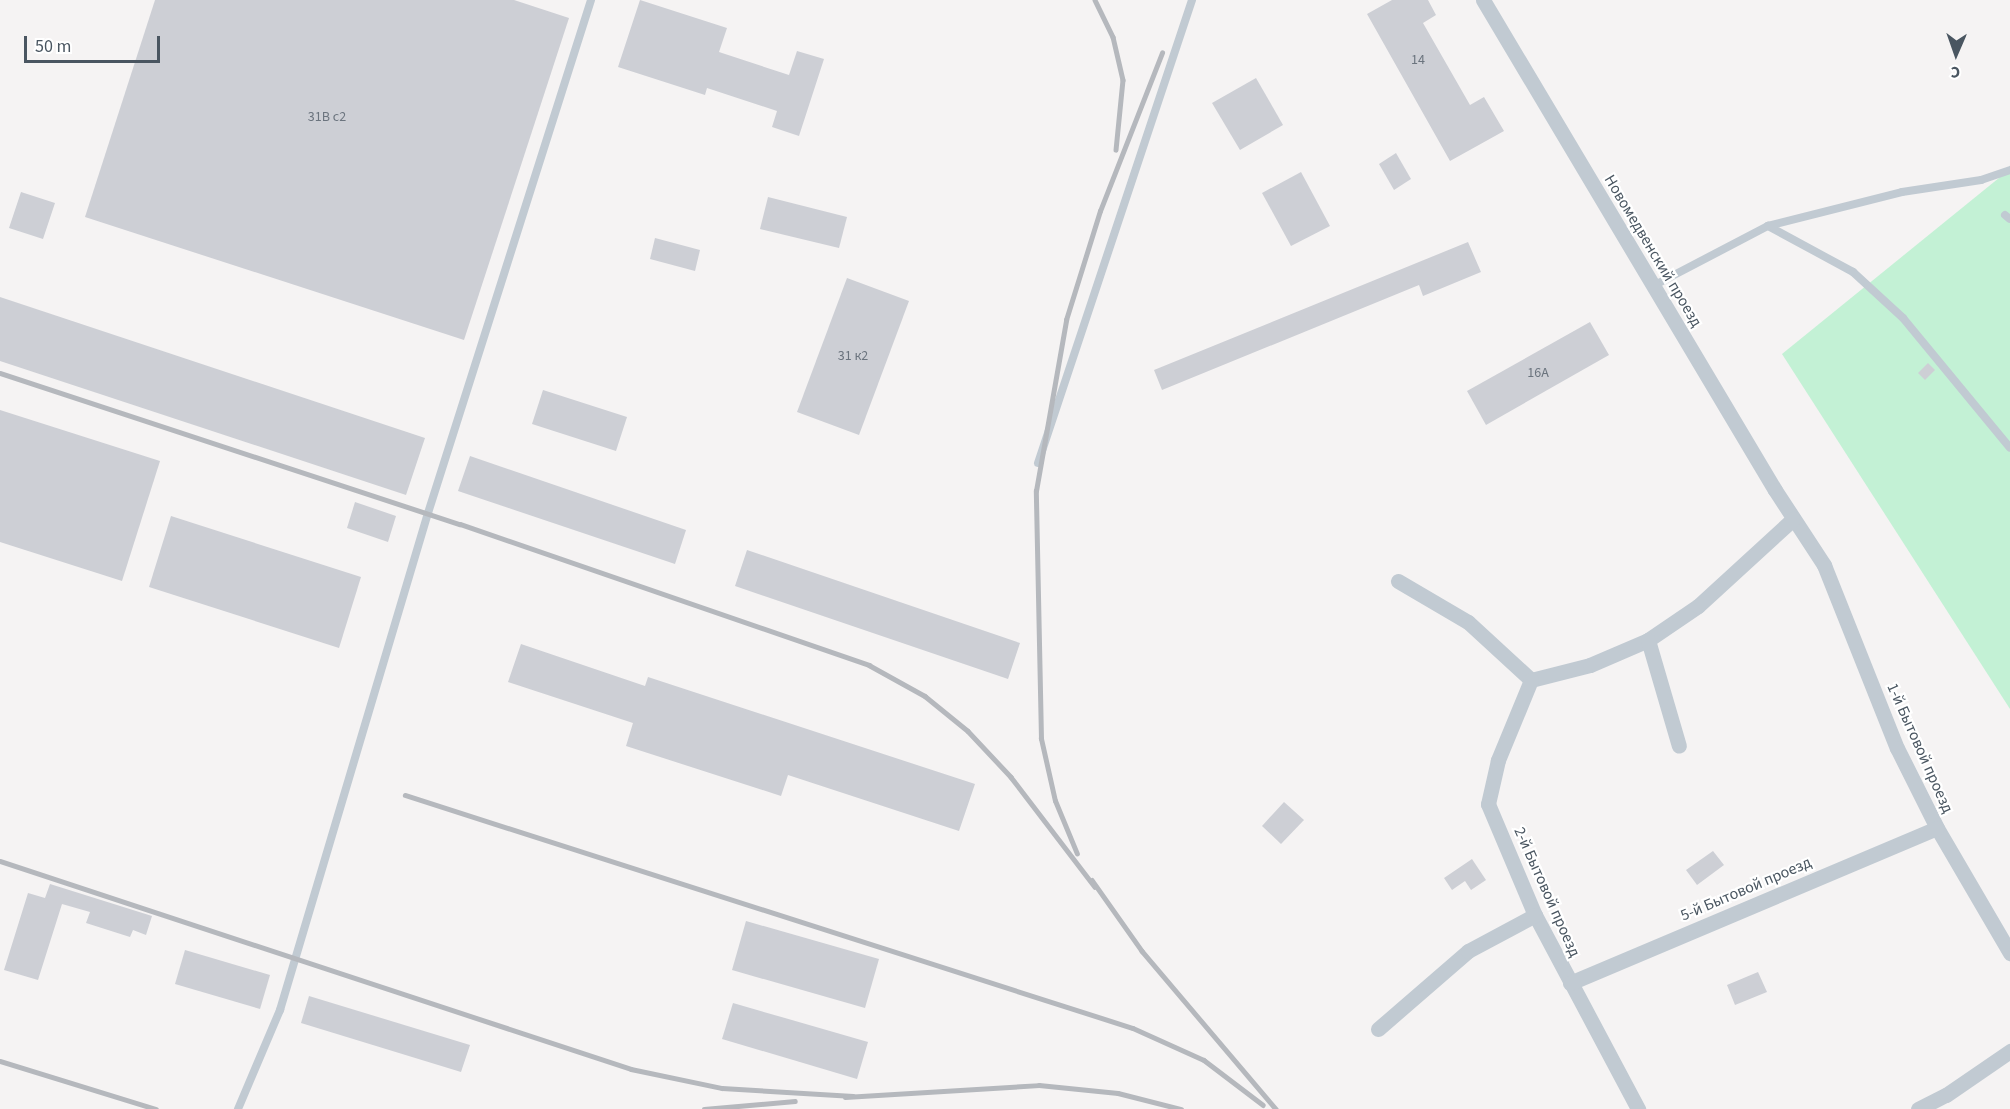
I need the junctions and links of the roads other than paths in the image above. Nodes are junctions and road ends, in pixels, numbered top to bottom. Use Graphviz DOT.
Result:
graph roads {
  1 [pos="591,0"];
  2 [pos="1192,0"];
  3 [pos="1483,0"];
  4 [pos="2010,170"];
  5 [pos="1768,226"];
  6 [pos="1653,286"];
  7 [pos="2010,448"];
  8 [pos="1038,463"];
  9 [pos="1793,519"];
  10 [pos="1398,581"];
  11 [pos="1648,640"];
  12 [pos="1531,680"];
  13 [pos="1679,746"];
  14 [pos="1937,828"];
  15 [pos="1535,915"];
  16 [pos="2010,953"];
  17 [pos="1570,983"];
  18 [pos="1378,1029"];
  19 [pos="2010,1051"];
  20 [pos="238,1109"];
  21 [pos="1638,1109"];
  22 [pos="1918,1109"];
  1 -- 20 [label="lane"];
  2 -- 8 [label="lane"];
  3 -- 6 [label="street, Новомедвенский проезд"];
  4 -- 5 [label="lane"];
  5 -- 6 [label="lane"];
  5 -- 7 [label="lane"];
  6 -- 9 [label="street, Новомедвенский проезд"];
  9 -- 11 [label="street"];
  9 -- 14 [label="street, 1-й Бытовой проезд"];
  10 -- 12 [label="street"];
  11 -- 12 [label="street"];
  11 -- 13 [label="street"];
  12 -- 15 [label="street, 2-й Бытовой проезд"];
  14 -- 16 [label="street, 1-й Бытовой проезд"];
  14 -- 17 [label="street, 5-й Бытовой проезд"];
  15 -- 17 [label="street, 2-й Бытовой проезд"];
  15 -- 18 [label="street"];
  17 -- 21 [label="street, 2-й Бытовой проезд"];
  19 -- 22 [label="street"];
}
